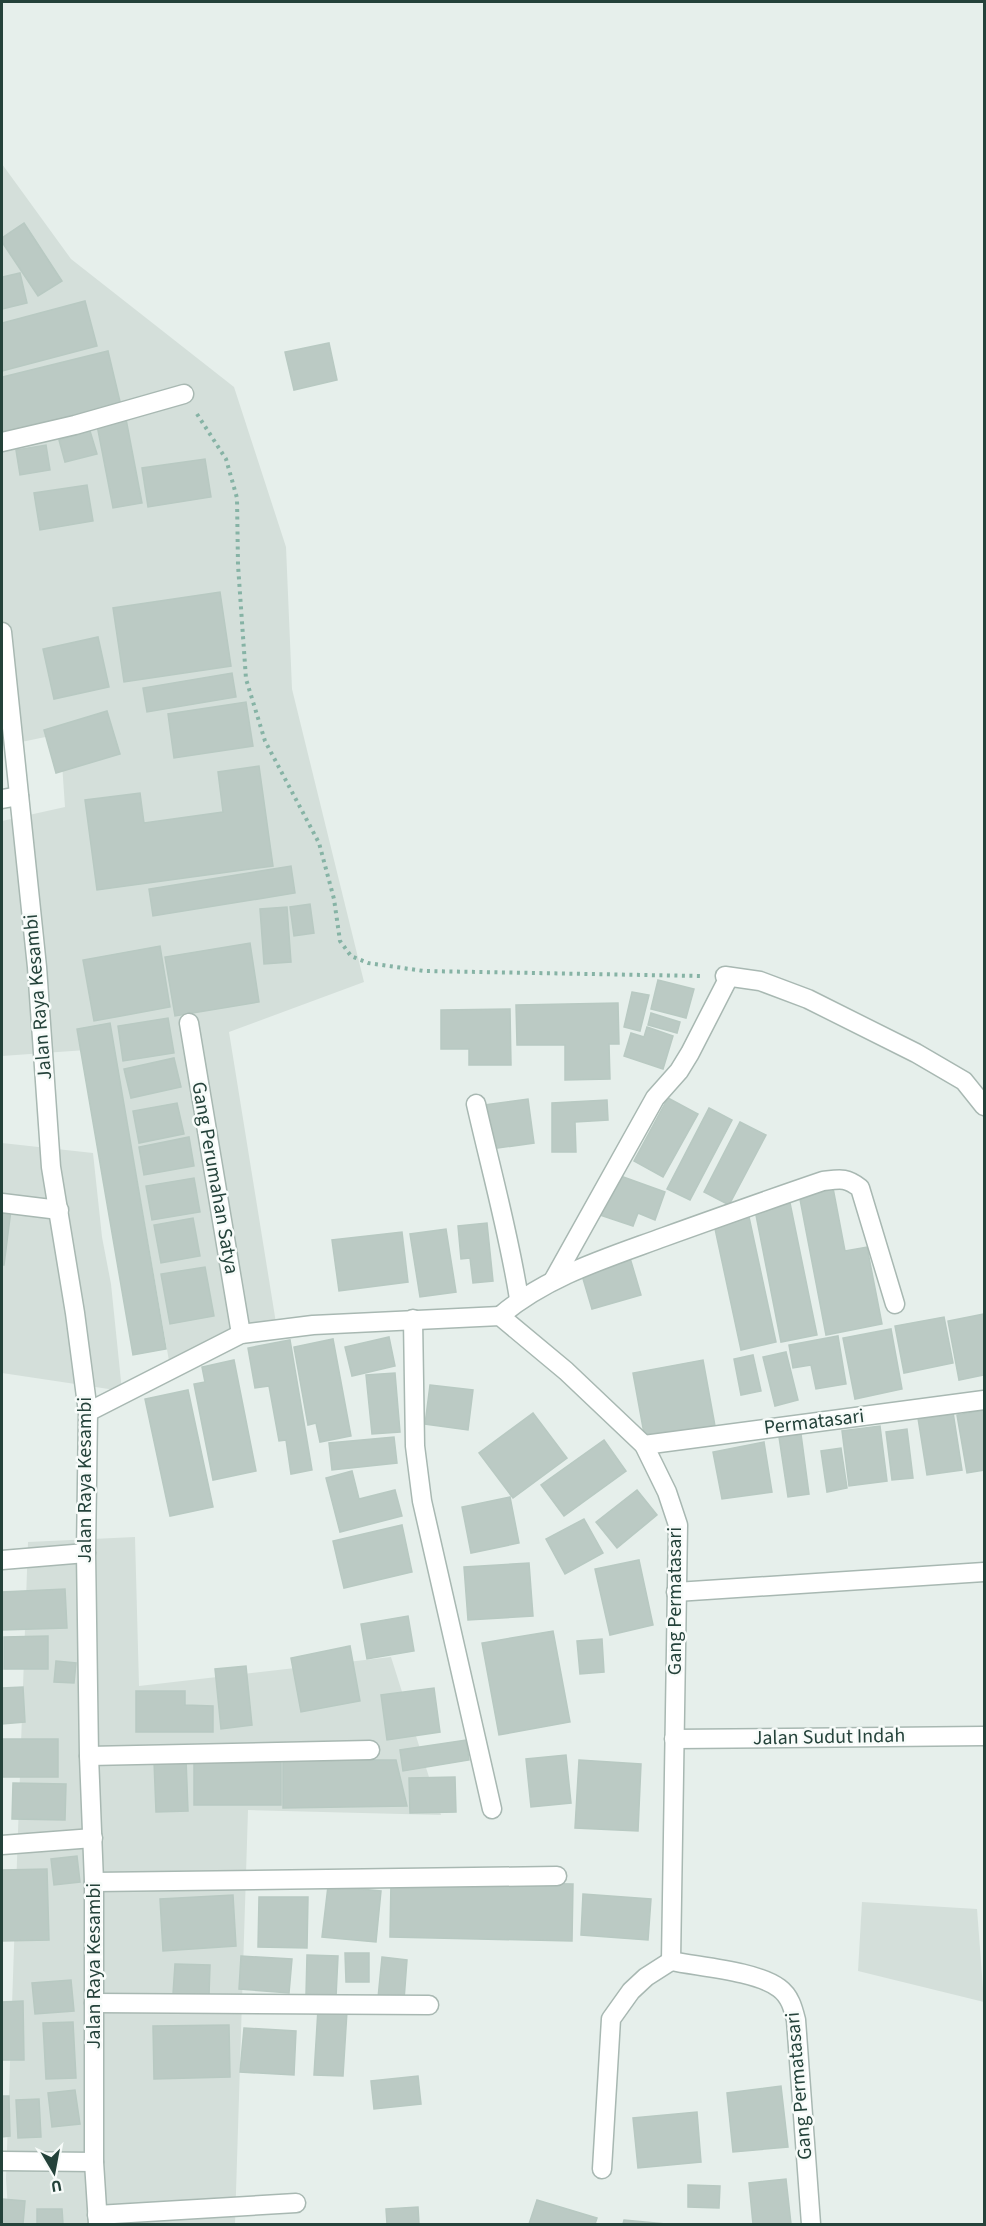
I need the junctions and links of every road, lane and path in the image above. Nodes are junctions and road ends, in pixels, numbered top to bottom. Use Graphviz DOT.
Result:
graph roads {
  1 [pos="190,401"];
  2 [pos="2,442"];
  3 [pos="2,632"];
  4 [pos="10,797"];
  5 [pos="727,976"];
  6 [pos="189,1023"];
  7 [pos="476,1104"];
  8 [pos="984,1106"];
  9 [pos="2,1203"];
  10 [pos="59,1210"];
  11 [pos="554,1279"];
  12 [pos="519,1299"];
  13 [pos="895,1304"];
  14 [pos="500,1316"];
  15 [pos="412,1319"];
  16 [pos="241,1334"];
  17 [pos="984,1400"];
  18 [pos="88,1412"];
  19 [pos="644,1445"];
  20 [pos="86,1553"];
  21 [pos="2,1560"];
  22 [pos="984,1572"];
  23 [pos="676,1592"];
  24 [pos="984,1736"];
  25 [pos="674,1739"];
  26 [pos="370,1750"];
  27 [pos="89,1756"];
  28 [pos="492,1809"];
  29 [pos="93,1838"];
  30 [pos="2,1845"];
  31 [pos="557,1876"];
  32 [pos="94,1882"];
  33 [pos="671,1961"];
  34 [pos="94,2003"];
  35 [pos="429,2005"];
  36 [pos="2,2161"];
  37 [pos="94,2162"];
  38 [pos="602,2169"];
  39 [pos="296,2203"];
  40 [pos="98,2220"];
  41 [pos="810,2224"];
  1 -- 2 [label="street"];
  1 -- 5 [label="path"];
  3 -- 4 [label="street, Jalan Raya Kesambi"];
  4 -- 10 [label="street, Jalan Raya Kesambi"];
  5 -- 8 [label="street"];
  5 -- 11 [label="street"];
  6 -- 16 [label="street, Gang Perumahan Satya"];
  7 -- 12 [label="street"];
  9 -- 10 [label="street"];
  10 -- 18 [label="street, Jalan Raya Kesambi"];
  11 -- 12 [label="street"];
  11 -- 13 [label="street"];
  12 -- 14 [label="street"];
  14 -- 15 [label="street"];
  14 -- 19 [label="street, Gang Permatasari"];
  15 -- 16 [label="street"];
  15 -- 28 [label="street"];
  16 -- 18 [label="street"];
  17 -- 19 [label="street, Permatasari"];
  18 -- 20 [label="street, Jalan Raya Kesambi"];
  19 -- 23 [label="street, Gang Permatasari"];
  20 -- 21 [label="street"];
  20 -- 27 [label="street, Jalan Raya Kesambi"];
  22 -- 23 [label="street"];
  23 -- 25 [label="street, Gang Permatasari"];
  24 -- 25 [label="street, Jalan Sudut Indah"];
  25 -- 33 [label="street, Gang Permatasari"];
  26 -- 27 [label="street"];
  27 -- 29 [label="street, Jalan Raya Kesambi"];
  29 -- 30 [label="street"];
  29 -- 32 [label="street, Jalan Raya Kesambi"];
  31 -- 32 [label="street"];
  32 -- 34 [label="street, Jalan Raya Kesambi"];
  33 -- 38 [label="street"];
  33 -- 41 [label="street, Gang Permatasari"];
  34 -- 35 [label="street"];
  34 -- 37 [label="street, Jalan Raya Kesambi"];
  36 -- 37 [label="street"];
  37 -- 40 [label="street, Jalan Raya Kesambi"];
  39 -- 40 [label="street"];
}
